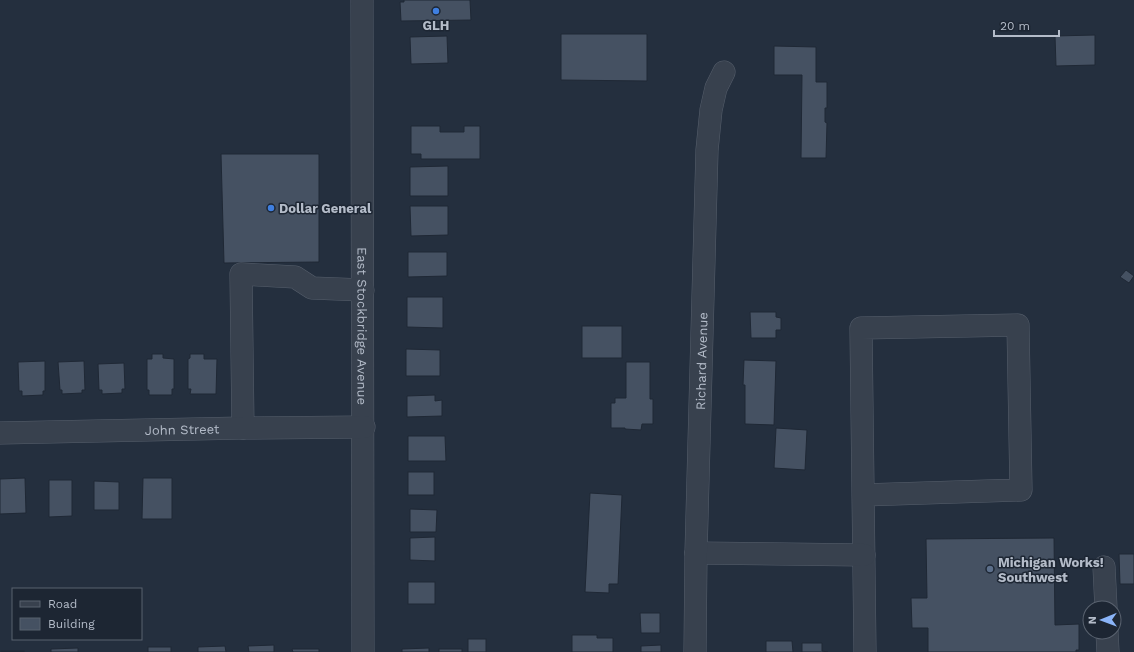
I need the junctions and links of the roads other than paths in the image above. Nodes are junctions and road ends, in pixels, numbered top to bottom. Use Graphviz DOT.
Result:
graph roads {
  1 [pos="362,0"];
  2 [pos="724,72"];
  3 [pos="363,290"];
  4 [pos="364,427"];
  5 [pos="243,428"];
  6 [pos="0,433"];
  7 [pos="863,495"];
  8 [pos="696,553"];
  9 [pos="864,555"];
  10 [pos="1104,566"];
  11 [pos="1106,600"];
  12 [pos="1107,640"];
  13 [pos="363,652"];
  14 [pos="695,652"];
  15 [pos="865,652"];
  16 [pos="1108,652"];
  1 -- 3 [label="street, East Stockbridge Avenue"];
  2 -- 8 [label="street, Richard Avenue"];
  3 -- 4 [label="street, East Stockbridge Avenue"];
  3 -- 5 [label="street"];
  4 -- 5 [label="street, John Street"];
  4 -- 13 [label="street, East Stockbridge Avenue"];
  5 -- 6 [label="street, John Street"];
  7 -- 7 [label="street"];
  7 -- 9 [label="street"];
  8 -- 9 [label="street"];
  8 -- 14 [label="street, Richard Avenue"];
  9 -- 15 [label="street"];
  10 -- 11 [label="street"];
  12 -- 16 [label="street"];
}
